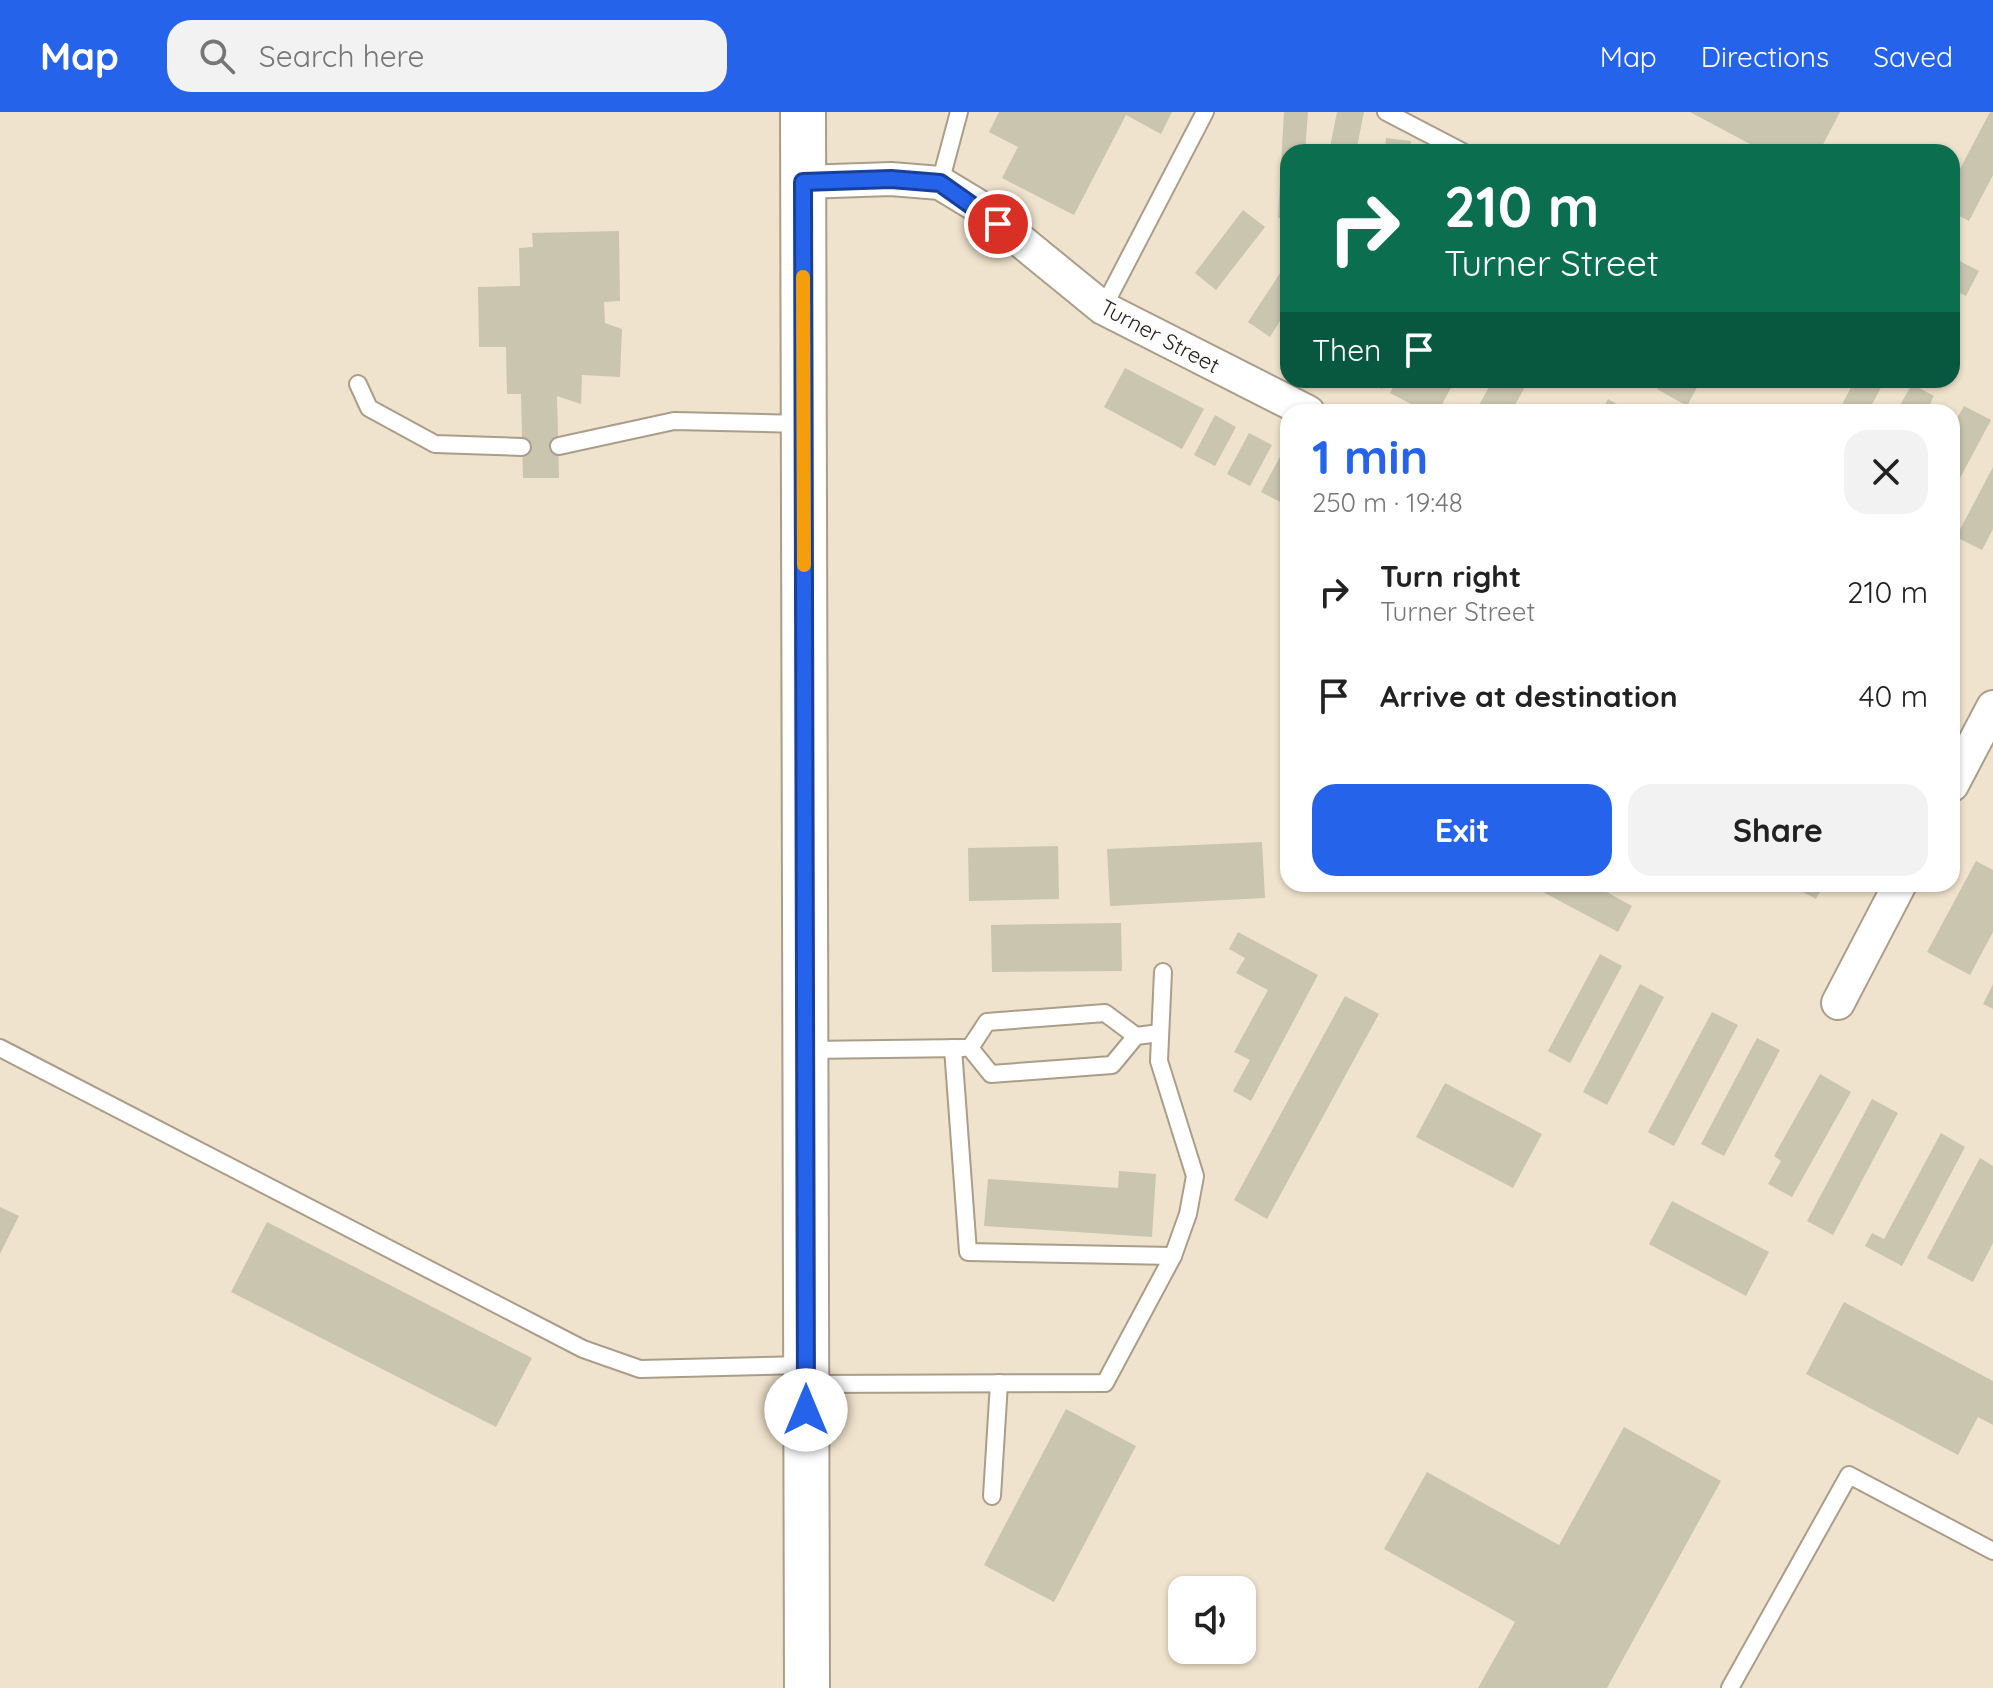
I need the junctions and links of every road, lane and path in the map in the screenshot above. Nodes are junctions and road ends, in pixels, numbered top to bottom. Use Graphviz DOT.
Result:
graph roads {
  1 [pos="803,112"];
  2 [pos="959,112"];
  3 [pos="1205,112"];
  4 [pos="1386,112"];
  5 [pos="1448,144"];
  6 [pos="803,182"];
  7 [pos="940,183"];
  8 [pos="1103,308"];
  9 [pos="358,384"];
  10 [pos="1292,404"];
  11 [pos="803,424"];
  12 [pos="559,446"];
  13 [pos="522,447"];
  14 [pos="1993,707"];
  15 [pos="1960,770"];
  16 [pos="1896,892"];
  17 [pos="1163,972"];
  18 [pos="1838,1003"];
  19 [pos="1160,1033"];
  20 [pos="1136,1036"];
  21 [pos="0,1048"];
  22 [pos="961,1048"];
  23 [pos="805,1050"];
  24 [pos="1173,1256"];
  25 [pos="806,1375"];
  26 [pos="999,1383"];
  27 [pos="992,1496"];
  28 [pos="1993,1551"];
  29 [pos="807,1688"];
  30 [pos="1730,1688"];
  1 -- 6 [label="main road"];
  2 -- 7 [label="lane"];
  3 -- 8 [label="lane"];
  4 -- 5 [label="lane"];
  6 -- 7 [label="street, Turner Street"];
  6 -- 11 [label="main road"];
  7 -- 8 [label="street, Turner Street"];
  8 -- 10 [label="street, Turner Street"];
  9 -- 13 [label="lane"];
  11 -- 12 [label="lane"];
  11 -- 23 [label="main road"];
  14 -- 15 [label="street"];
  16 -- 18 [label="street"];
  17 -- 19 [label="lane"];
  19 -- 20 [label="lane"];
  19 -- 24 [label="lane"];
  20 -- 22 [label="lane"];
  20 -- 22 [label="lane"];
  21 -- 25 [label="lane"];
  22 -- 23 [label="lane"];
  22 -- 24 [label="lane"];
  23 -- 25 [label="main road"];
  24 -- 26 [label="lane"];
  25 -- 26 [label="lane"];
  25 -- 29 [label="main road"];
  26 -- 27 [label="lane"];
  28 -- 30 [label="lane"];
}
